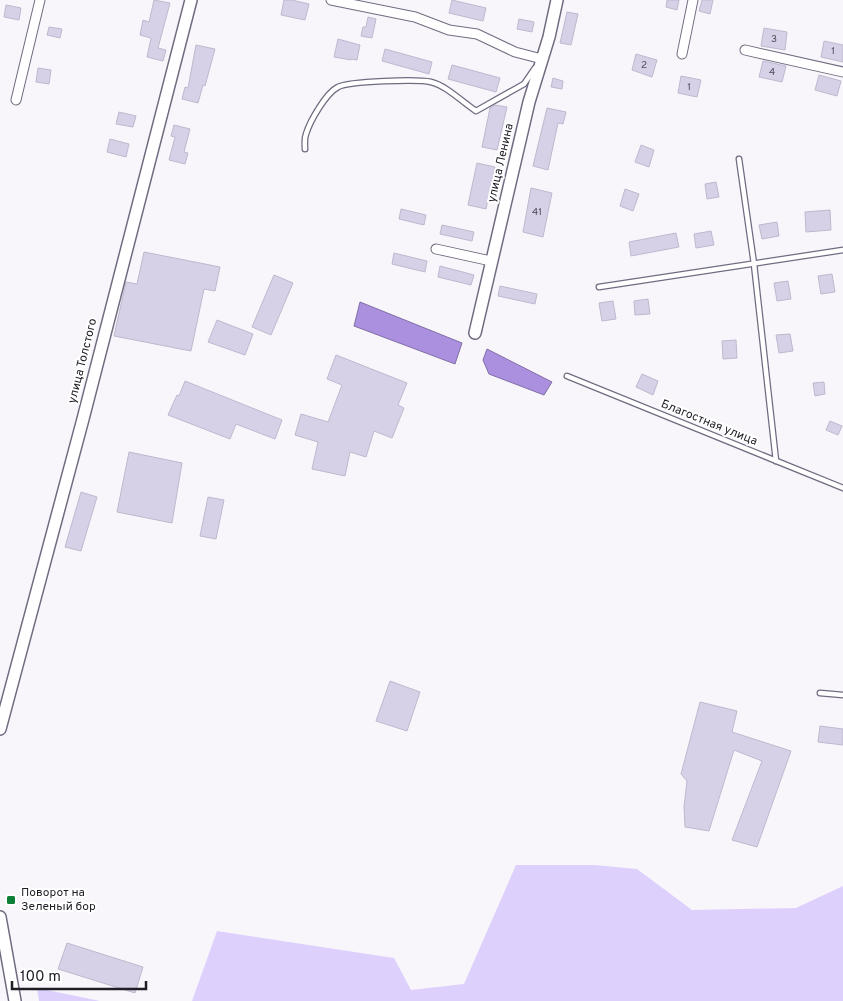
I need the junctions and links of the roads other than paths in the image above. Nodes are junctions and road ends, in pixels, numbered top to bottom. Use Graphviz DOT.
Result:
graph roads {
  1 [pos="40,0"];
  2 [pos="191,0"];
  3 [pos="331,0"];
  4 [pos="557,0"];
  5 [pos="692,0"];
  6 [pos="745,50"];
  7 [pos="682,54"];
  8 [pos="542,59"];
  9 [pos="843,72"];
  10 [pos="16,100"];
  11 [pos="305,149"];
  12 [pos="739,159"];
  13 [pos="436,249"];
  14 [pos="843,250"];
  15 [pos="491,261"];
  16 [pos="754,264"];
  17 [pos="599,288"];
  18 [pos="475,333"];
  19 [pos="567,376"];
  20 [pos="776,461"];
  21 [pos="843,488"];
  22 [pos="820,693"];
  23 [pos="843,695"];
  24 [pos="0,728"];
  25 [pos="0,917"];
  26 [pos="15,1001"];
  1 -- 10 [label="street"];
  2 -- 24 [label="street, улица Толстого"];
  3 -- 8 [label="street"];
  4 -- 8 [label="street, улица Ленина"];
  5 -- 7 [label="street"];
  6 -- 9 [label="street"];
  8 -- 11 [label="lane"];
  8 -- 15 [label="street, улица Ленина"];
  12 -- 16 [label="lane"];
  13 -- 15 [label="street"];
  14 -- 16 [label="lane"];
  15 -- 18 [label="street, улица Ленина"];
  16 -- 17 [label="lane"];
  16 -- 20 [label="lane"];
  19 -- 20 [label="lane, Благостная улица"];
  20 -- 21 [label="lane, Благостная улица"];
  22 -- 23 [label="lane"];
  25 -- 26 [label="street"];
}
